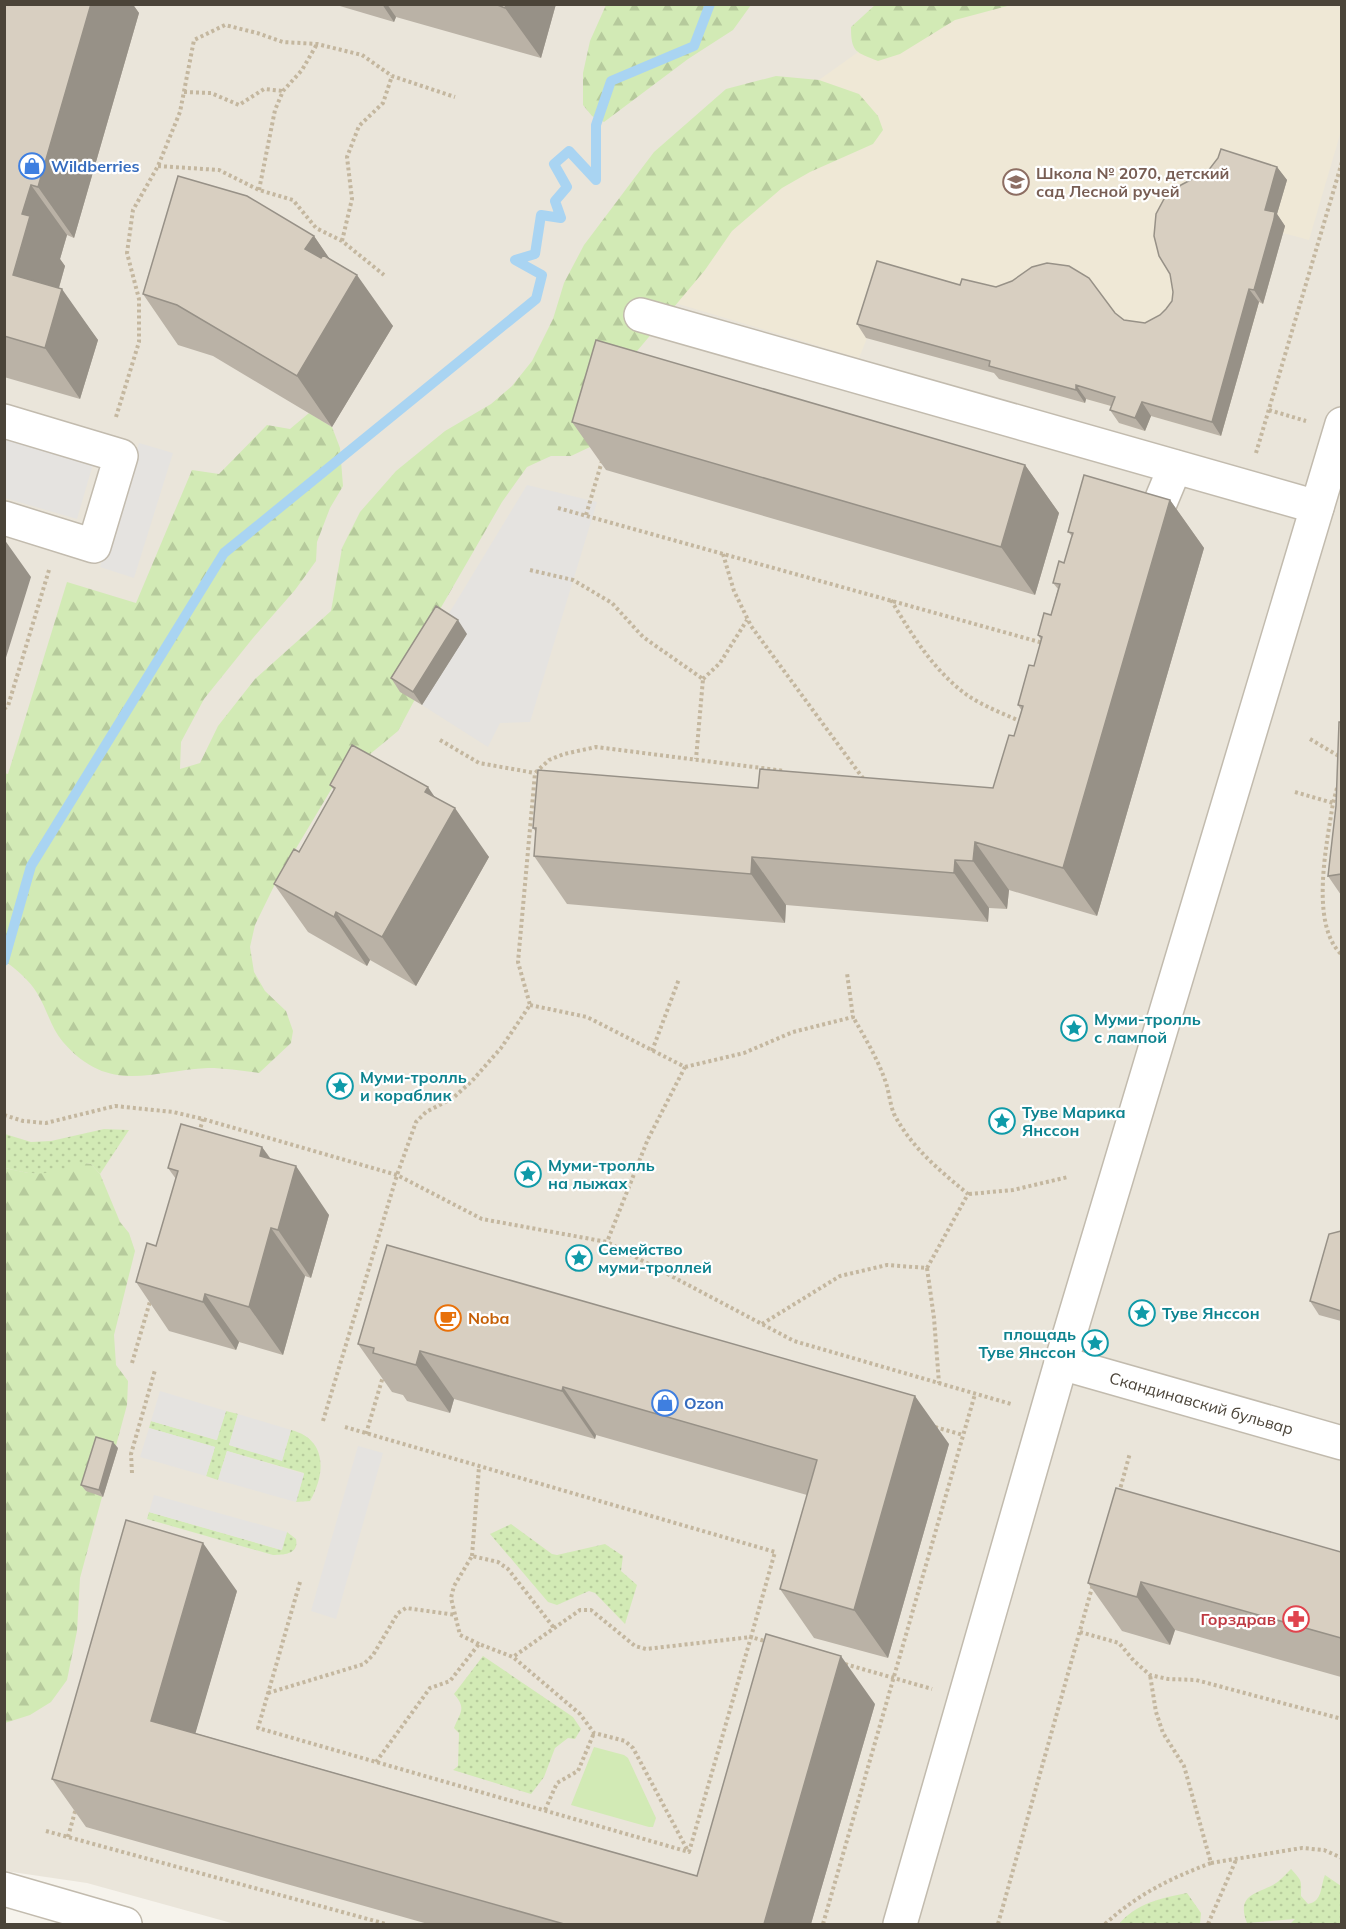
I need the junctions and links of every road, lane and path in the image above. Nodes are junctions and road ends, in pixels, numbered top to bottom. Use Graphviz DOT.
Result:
graph roads {
  1 [pos="317,44"];
  2 [pos="392,76"];
  3 [pos="283,91"];
  4 [pos="184,92"];
  5 [pos="455,97"];
  6 [pos="1341,162"];
  7 [pos="158,166"];
  8 [pos="260,190"];
  9 [pos="342,241"];
  10 [pos="384,275"];
  11 [pos="641,315"];
  12 [pos="4,421"];
  13 [pos="1341,424"];
  14 [pos="105,452"];
  15 [pos="603,460"];
  16 [pos="1183,469"];
  17 [pos="1246,488"];
  18 [pos="1317,507"];
  19 [pos="558,508"];
  20 [pos="586,515"];
  21 [pos="4,518"];
  22 [pos="1156,534"];
  23 [pos="60,535"];
  24 [pos="723,554"];
  25 [pos="530,570"];
  26 [pos="891,600"];
  27 [pos="747,619"];
  28 [pos="1046,632"];
  29 [pos="1043,643"];
  30 [pos="1040,654"];
  31 [pos="703,679"];
  32 [pos="4,709"];
  33 [pos="1025,711"];
  34 [pos="1022,723"];
  35 [pos="1020,732"];
  36 [pos="1310,739"];
  37 [pos="440,740"];
  38 [pos="1341,758"];
  39 [pos="696,759"];
  40 [pos="786,771"];
  41 [pos="536,772"];
  42 [pos="854,780"];
  43 [pos="1339,783"];
  44 [pos="1295,792"];
  45 [pos="1333,803"];
  46 [pos="1341,955"];
  47 [pos="847,973"];
  48 [pos="680,980"];
  49 [pos="530,1005"];
  50 [pos="852,1017"];
  51 [pos="652,1051"];
  52 [pos="685,1067"];
  53 [pos="4,1116"];
  54 [pos="203,1119"];
  55 [pos="197,1141"];
  56 [pos="397,1175"];
  57 [pos="1068,1177"];
  58 [pos="968,1194"];
  59 [pos="607,1242"];
  60 [pos="369,1266"];
  61 [pos="927,1268"];
  62 [pos="380,1269"];
  63 [pos="151,1297"];
  64 [pos="762,1324"];
  65 [pos="132,1363"];
  66 [pos="1061,1363"];
  67 [pos="386,1367"];
  68 [pos="155,1370"];
  69 [pos="939,1383"];
  70 [pos="975,1394"];
  71 [pos="1047,1414"];
  72 [pos="323,1421"];
  73 [pos="928,1425"];
  74 [pos="345,1427"];
  75 [pos="366,1434"];
  76 [pos="963,1435"];
  77 [pos="1341,1443"];
  78 [pos="1130,1453"];
  79 [pos="478,1466"];
  80 [pos="132,1473"];
  81 [pos="1117,1498"];
  82 [pos="472,1556"];
  83 [pos="1095,1576"];
  84 [pos="300,1582"];
  85 [pos="456,1615"];
  86 [pos="554,1628"];
  87 [pos="1080,1632"];
  88 [pos="751,1637"];
  89 [pos="773,1643"];
  90 [pos="479,1644"];
  91 [pos="513,1657"];
  92 [pos="839,1662"];
  93 [pos="1150,1675"];
  94 [pos="894,1678"];
  95 [pos="268,1693"];
  96 [pos="965,1698"];
  97 [pos="1341,1719"];
  98 [pos="594,1733"];
  99 [pos="376,1762"];
  100 [pos="77,1803"];
  101 [pos="544,1810"];
  102 [pos="46,1831"];
  103 [pos="68,1837"];
  104 [pos="689,1852"];
  105 [pos="1341,1858"];
  106 [pos="1236,1859"];
  107 [pos="1211,1863"];
  108 [pos="4,1889"];
  109 [pos="125,1924"];
  110 [pos="386,1924"];
  111 [pos="823,1924"];
  112 [pos="900,1924"];
  113 [pos="998,1924"];
  114 [pos="1105,1924"];
  115 [pos="1208,1924"];
  1 -- 2 [label="path"];
  1 -- 3 [label="path"];
  1 -- 4 [label="path"];
  2 -- 5 [label="path"];
  2 -- 9 [label="path"];
  3 -- 4 [label="path"];
  3 -- 8 [label="path"];
  4 -- 7 [label="path"];
  6 -- 17 [label="path"];
  7 -- 8 [label="path"];
  7 -- 14 [label="path"];
  8 -- 9 [label="path"];
  9 -- 10 [label="path"];
  11 -- 16 [label="street"];
  12 -- 14 [label="street"];
  13 -- 18 [label="street"];
  14 -- 23 [label="street"];
  15 -- 20 [label="path"];
  16 -- 17 [label="street"];
  16 -- 22 [label="street"];
  17 -- 18 [label="street"];
  18 -- 66 [label="street"];
  19 -- 20 [label="path"];
  20 -- 24 [label="path"];
  21 -- 23 [label="street"];
  23 -- 32 [label="path"];
  24 -- 26 [label="path"];
  24 -- 27 [label="path"];
  25 -- 31 [label="path"];
  26 -- 29 [label="path"];
  26 -- 34 [label="path"];
  27 -- 31 [label="path"];
  27 -- 42 [label="path"];
  28 -- 29 [label="path"];
  29 -- 30 [label="path"];
  31 -- 39 [label="path"];
  33 -- 34 [label="path"];
  34 -- 35 [label="path"];
  36 -- 38 [label="path"];
  37 -- 41 [label="path"];
  39 -- 40 [label="path"];
  39 -- 41 [label="path"];
  41 -- 49 [label="path"];
  43 -- 45 [label="path"];
  44 -- 45 [label="path"];
  45 -- 46 [label="path"];
  47 -- 50 [label="path"];
  48 -- 51 [label="path"];
  49 -- 51 [label="path"];
  49 -- 56 [label="path"];
  50 -- 52 [label="path"];
  50 -- 58 [label="path"];
  51 -- 52 [label="path"];
  52 -- 59 [label="path"];
  53 -- 54 [label="path"];
  54 -- 55 [label="path"];
  54 -- 56 [label="path"];
  56 -- 59 [label="path"];
  56 -- 60 [label="path"];
  57 -- 58 [label="path"];
  58 -- 61 [label="path"];
  59 -- 64 [label="path"];
  60 -- 62 [label="path"];
  60 -- 72 [label="path"];
  61 -- 64 [label="path"];
  61 -- 69 [label="path"];
  63 -- 65 [label="path"];
  64 -- 69 [label="path"];
  66 -- 71 [label="street"];
  66 -- 77 [label="street, Скандинавский бульвар"];
  67 -- 75 [label="path"];
  68 -- 80 [label="path"];
  69 -- 70 [label="path"];
  70 -- 71 [label="path"];
  70 -- 76 [label="path"];
  71 -- 96 [label="street"];
  73 -- 76 [label="path"];
  74 -- 75 [label="path"];
  75 -- 79 [label="path"];
  76 -- 94 [label="path"];
  78 -- 81 [label="path"];
  79 -- 82 [label="path"];
  79 -- 88 [label="path"];
  82 -- 85 [label="path"];
  82 -- 86 [label="path"];
  83 -- 87 [label="path"];
  84 -- 95 [label="path"];
  85 -- 90 [label="path"];
  85 -- 95 [label="path"];
  86 -- 88 [label="path"];
  86 -- 91 [label="path"];
  87 -- 93 [label="path"];
  87 -- 113 [label="path"];
  88 -- 89 [label="path"];
  88 -- 104 [label="path"];
  90 -- 91 [label="path"];
  90 -- 99 [label="path"];
  91 -- 98 [label="path"];
  92 -- 94 [label="path"];
  93 -- 97 [label="path"];
  93 -- 107 [label="path"];
  94 -- 96 [label="path"];
  94 -- 111 [label="path"];
  95 -- 99 [label="path"];
  96 -- 112 [label="street"];
  98 -- 101 [label="path"];
  98 -- 104 [label="path"];
  99 -- 101 [label="path"];
  100 -- 103 [label="path"];
  101 -- 104 [label="path"];
  102 -- 103 [label="path"];
  103 -- 110 [label="path"];
  105 -- 106 [label="path"];
  106 -- 107 [label="path"];
  106 -- 115 [label="path"];
  107 -- 114 [label="path"];
  108 -- 109 [label="street"];
}
